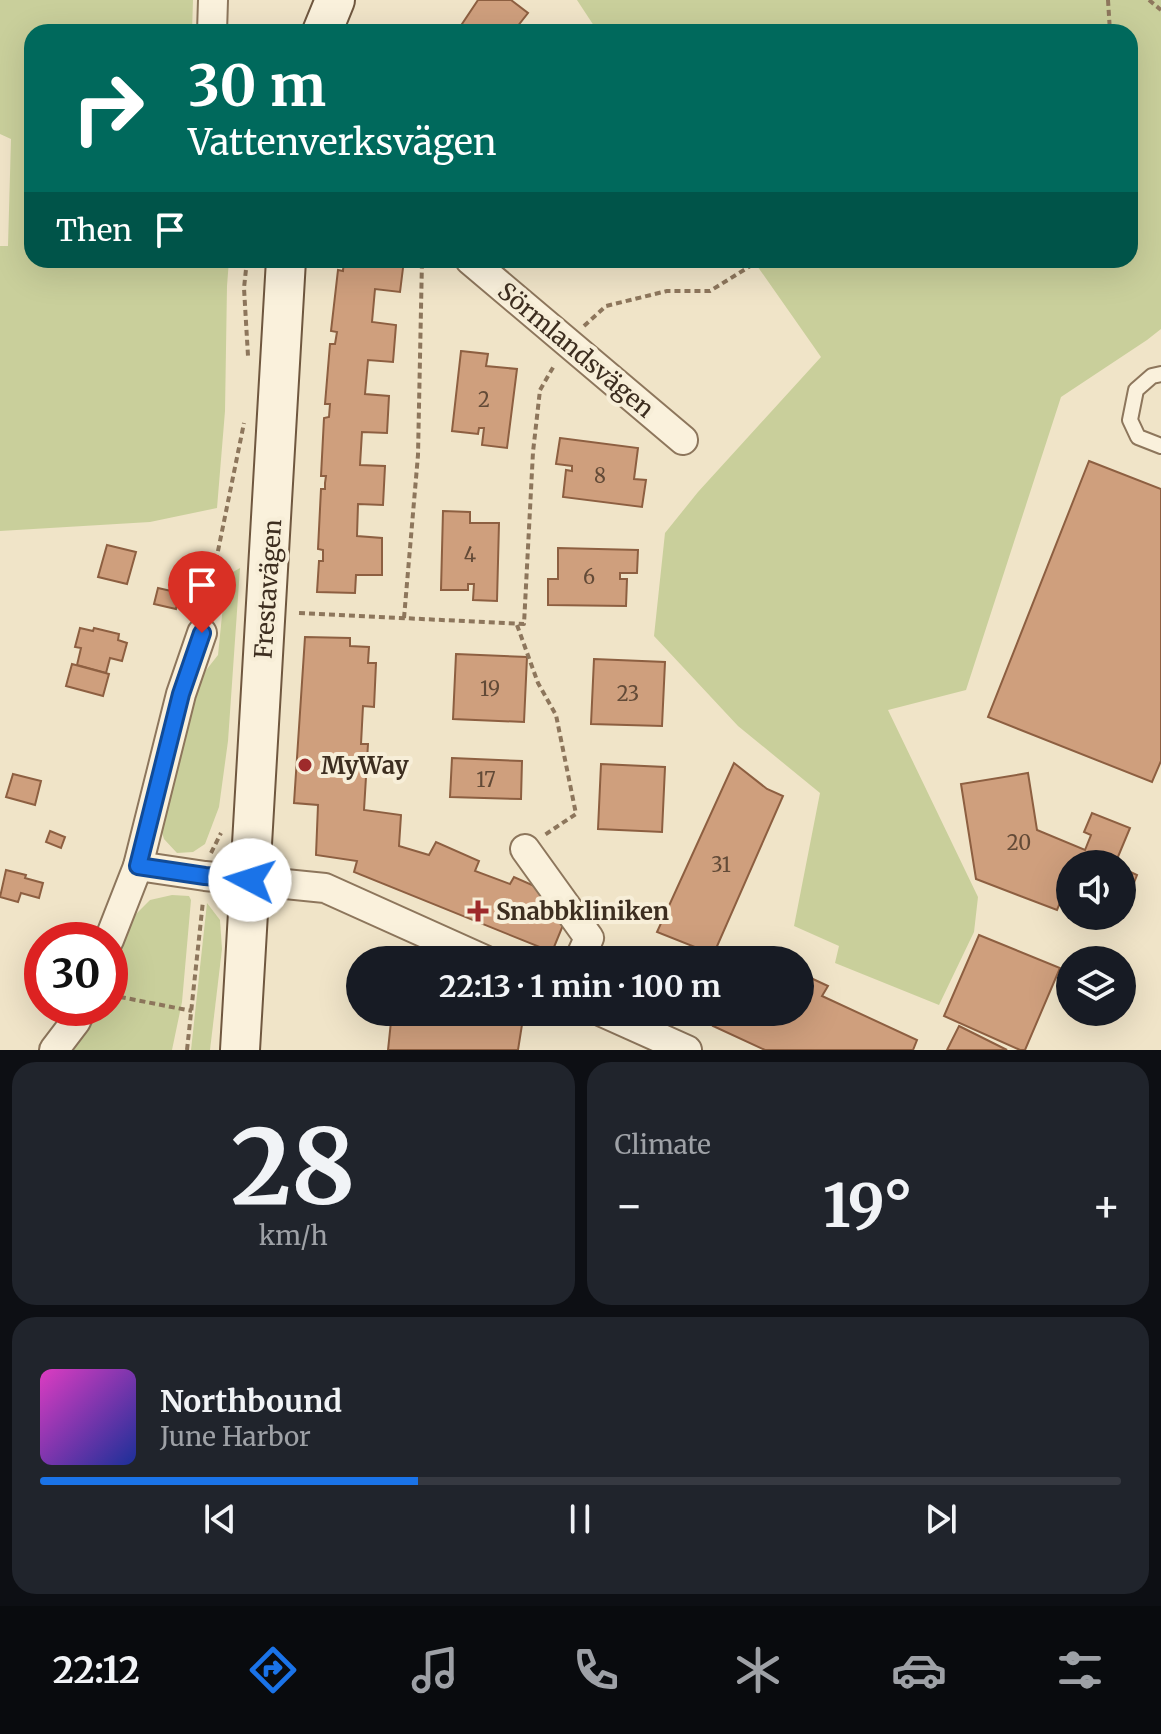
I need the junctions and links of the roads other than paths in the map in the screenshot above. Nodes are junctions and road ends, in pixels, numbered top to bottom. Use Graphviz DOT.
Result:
graph roads {
  1 [pos="213,0"];
  2 [pos="335,0"];
  3 [pos="212,24"];
  4 [pos="325,24"];
  5 [pos="286,268"];
  6 [pos="479,268"];
  7 [pos="1161,374"];
  8 [pos="683,440"];
  9 [pos="1161,446"];
  10 [pos="202,633"];
  11 [pos="525,849"];
  12 [pos="138,866"];
  13 [pos="250,880"];
  14 [pos="116,922"];
  15 [pos="454,946"];
  16 [pos="585,946"];
  17 [pos="72,1026"];
  18 [pos="633,1026"];
  19 [pos="229,1046"];
  20 [pos="54,1050"];
  21 [pos="687,1050"];
  1 -- 3 [label="street"];
  2 -- 4 [label="street"];
  5 -- 13 [label="street, Frestavägen"];
  6 -- 8 [label="street, Sörmlandsvägen"];
  7 -- 9 [label="lane"];
  10 -- 12 [label="street"];
  11 -- 16 [label="street"];
  12 -- 13 [label="street"];
  12 -- 14 [label="street"];
  13 -- 15 [label="street"];
  13 -- 19 [label="street, Frestavägen"];
  17 -- 20 [label="street"];
  18 -- 21 [label="street"];
}
